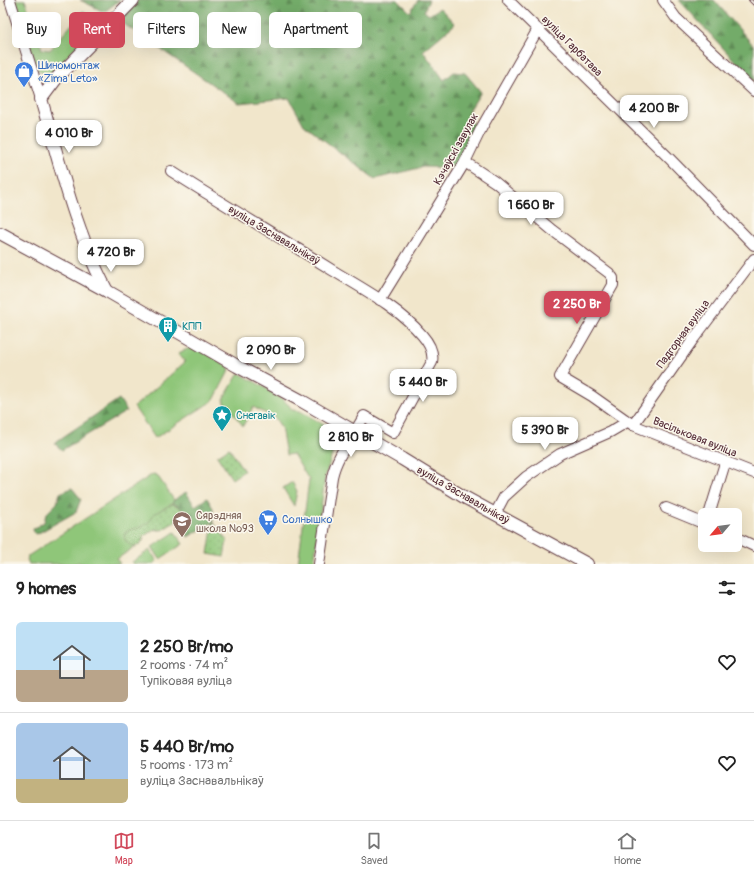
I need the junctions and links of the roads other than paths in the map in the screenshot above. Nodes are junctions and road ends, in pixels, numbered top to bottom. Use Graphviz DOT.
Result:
graph roads {
  1 [pos="10,0"];
  2 [pos="133,0"];
  3 [pos="508,0"];
  4 [pos="662,0"];
  5 [pos="538,29"];
  6 [pos="754,91"];
  7 [pos="41,99"];
  8 [pos="465,162"];
  9 [pos="171,171"];
  10 [pos="0,233"];
  11 [pos="754,245"];
  12 [pos="754,259"];
  13 [pos="107,291"];
  14 [pos="380,300"];
  15 [pos="630,423"];
  16 [pos="355,432"];
  17 [pos="725,462"];
  18 [pos="754,473"];
  19 [pos="666,508"];
  20 [pos="711,508"];
  21 [pos="495,514"];
  22 [pos="698,521"];
  23 [pos="742,540"];
  24 [pos="754,546"];
  25 [pos="319,564"];
  26 [pos="586,564"];
  1 -- 7 [label="street"];
  2 -- 7 [label="main road"];
  3 -- 5 [label="street, вуліца Гарбатава"];
  4 -- 6 [label="street"];
  5 -- 8 [label="street, Кэчаўскі завулак"];
  5 -- 11 [label="street, вуліца Гарбатава"];
  7 -- 13 [label="main road"];
  8 -- 14 [label="street, Кэчаўскі завулак"];
  8 -- 15 [label="street, Васільковая вуліца"];
  9 -- 14 [label="street, вуліца Заснавальнікаў"];
  10 -- 13 [label="main road, вуліца Заснавальнікаў"];
  12 -- 15 [label="street, Падгорная вуліца"];
  13 -- 16 [label="main road, вуліца Заснавальнікаў"];
  14 -- 16 [label="street, вуліца Заснавальнікаў"];
  15 -- 17 [label="street, Васільковая вуліца"];
  15 -- 21 [label="street"];
  16 -- 21 [label="main road, вуліца Заснавальнікаў"];
  16 -- 25 [label="street"];
  17 -- 18 [label="street, Васільковая вуліца"];
  17 -- 20 [label="street"];
  19 -- 22 [label="street"];
  21 -- 26 [label="main road, вуліца Заснавальнікаў"];
  23 -- 24 [label="street"];
}
